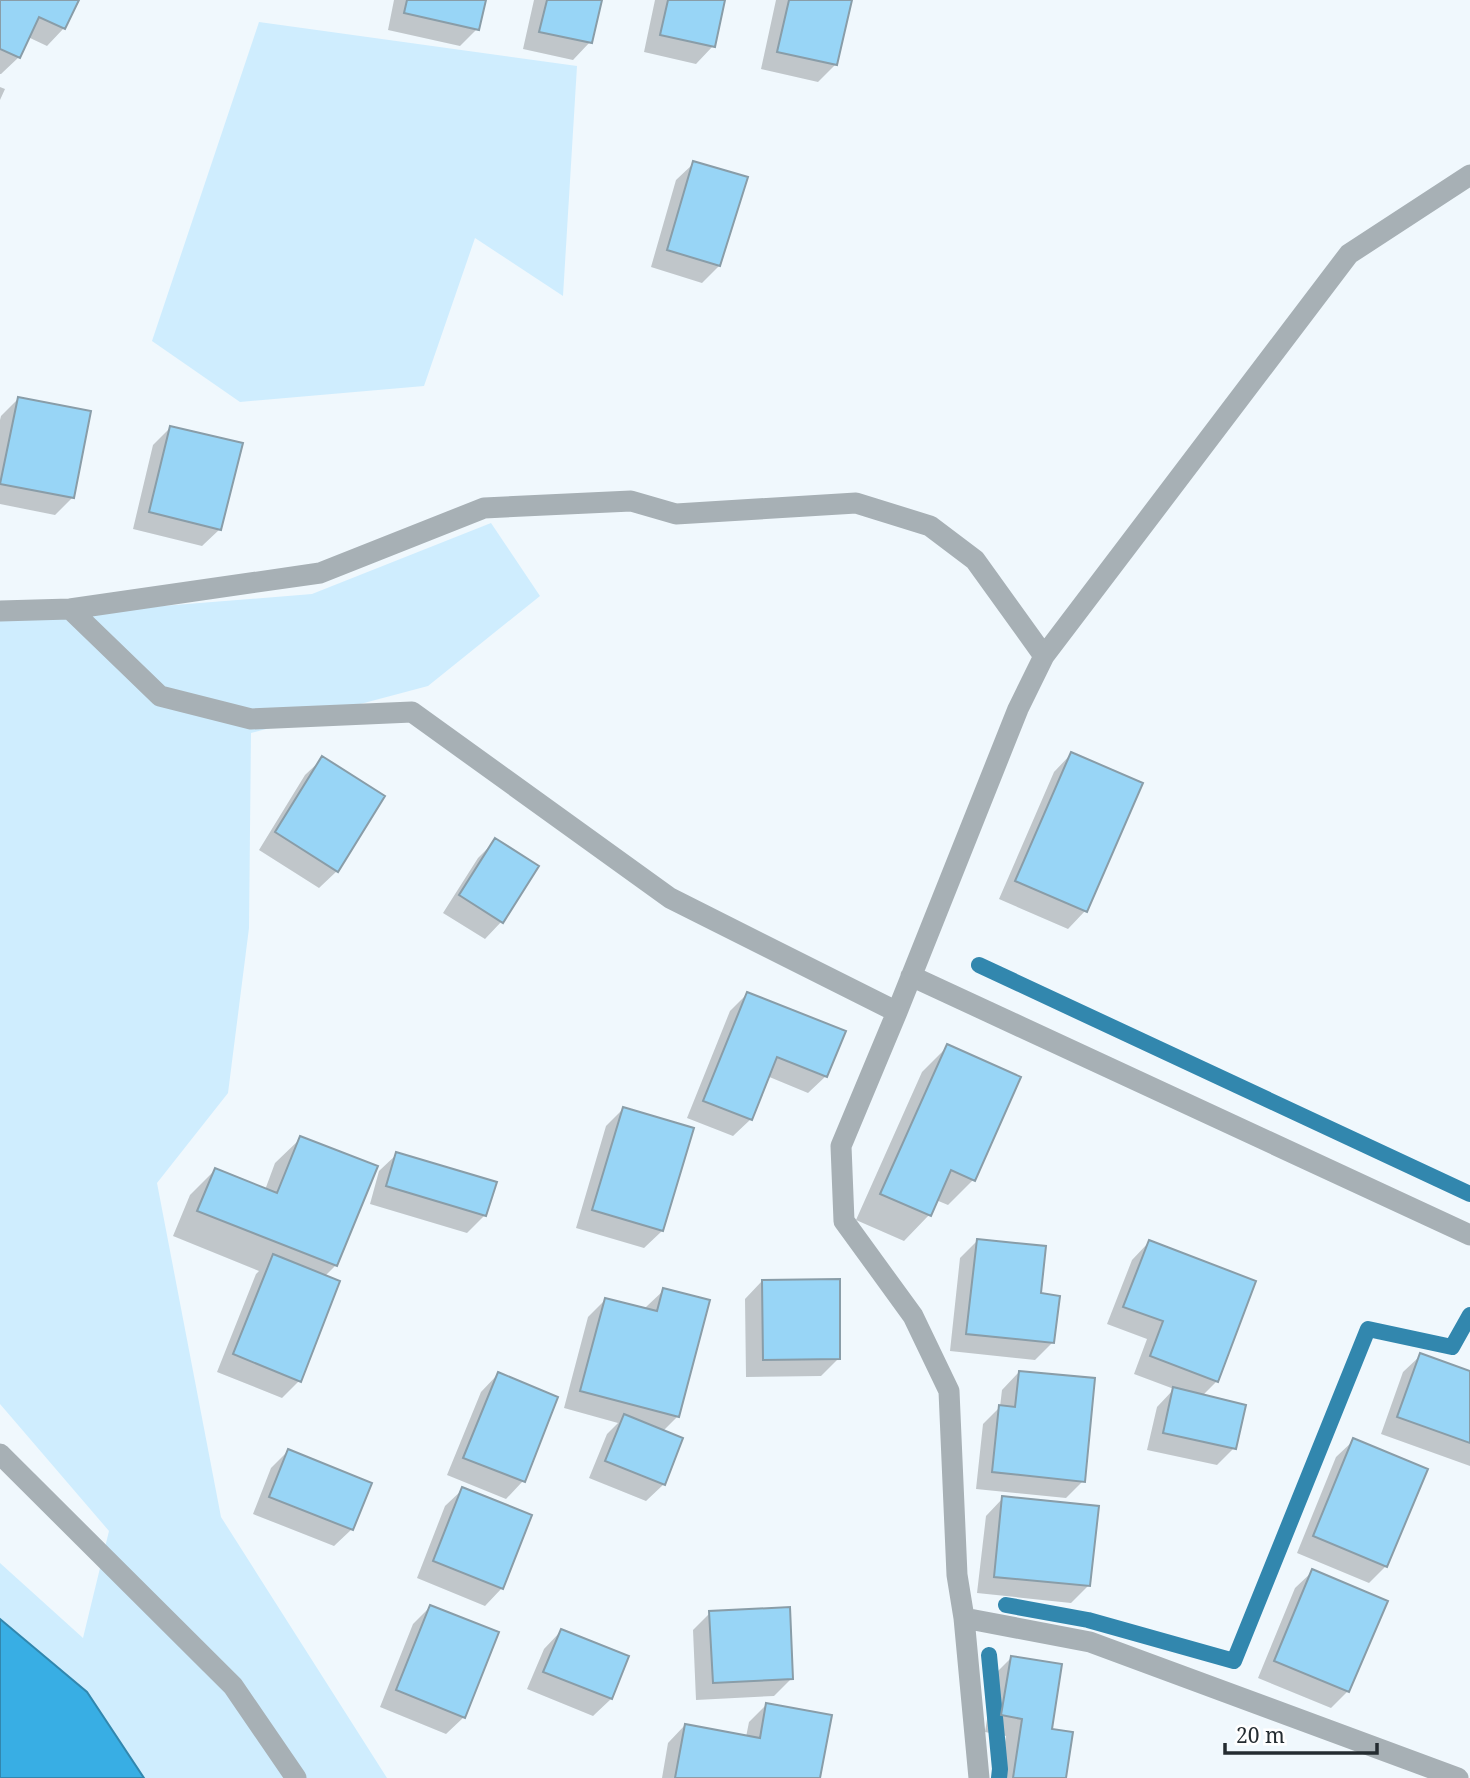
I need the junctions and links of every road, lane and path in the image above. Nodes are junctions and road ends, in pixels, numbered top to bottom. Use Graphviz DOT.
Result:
graph roads {
  1 [pos="1470,175"];
  2 [pos="70,609"];
  3 [pos="0,611"];
  4 [pos="1044,656"];
  5 [pos="912,976"];
  6 [pos="897,1012"];
  7 [pos="1470,1235"];
  8 [pos="0,1454"];
  9 [pos="964,1618"];
  10 [pos="296,1778"];
  11 [pos="979,1778"];
  12 [pos="1458,1778"];
  1 -- 4 [label="street"];
  2 -- 3 [label="street"];
  2 -- 4 [label="street"];
  2 -- 6 [label="street"];
  4 -- 5 [label="street"];
  5 -- 6 [label="street"];
  5 -- 7 [label="street"];
  6 -- 9 [label="street"];
  8 -- 10 [label="street"];
  9 -- 11 [label="street"];
  9 -- 12 [label="street"];
}
